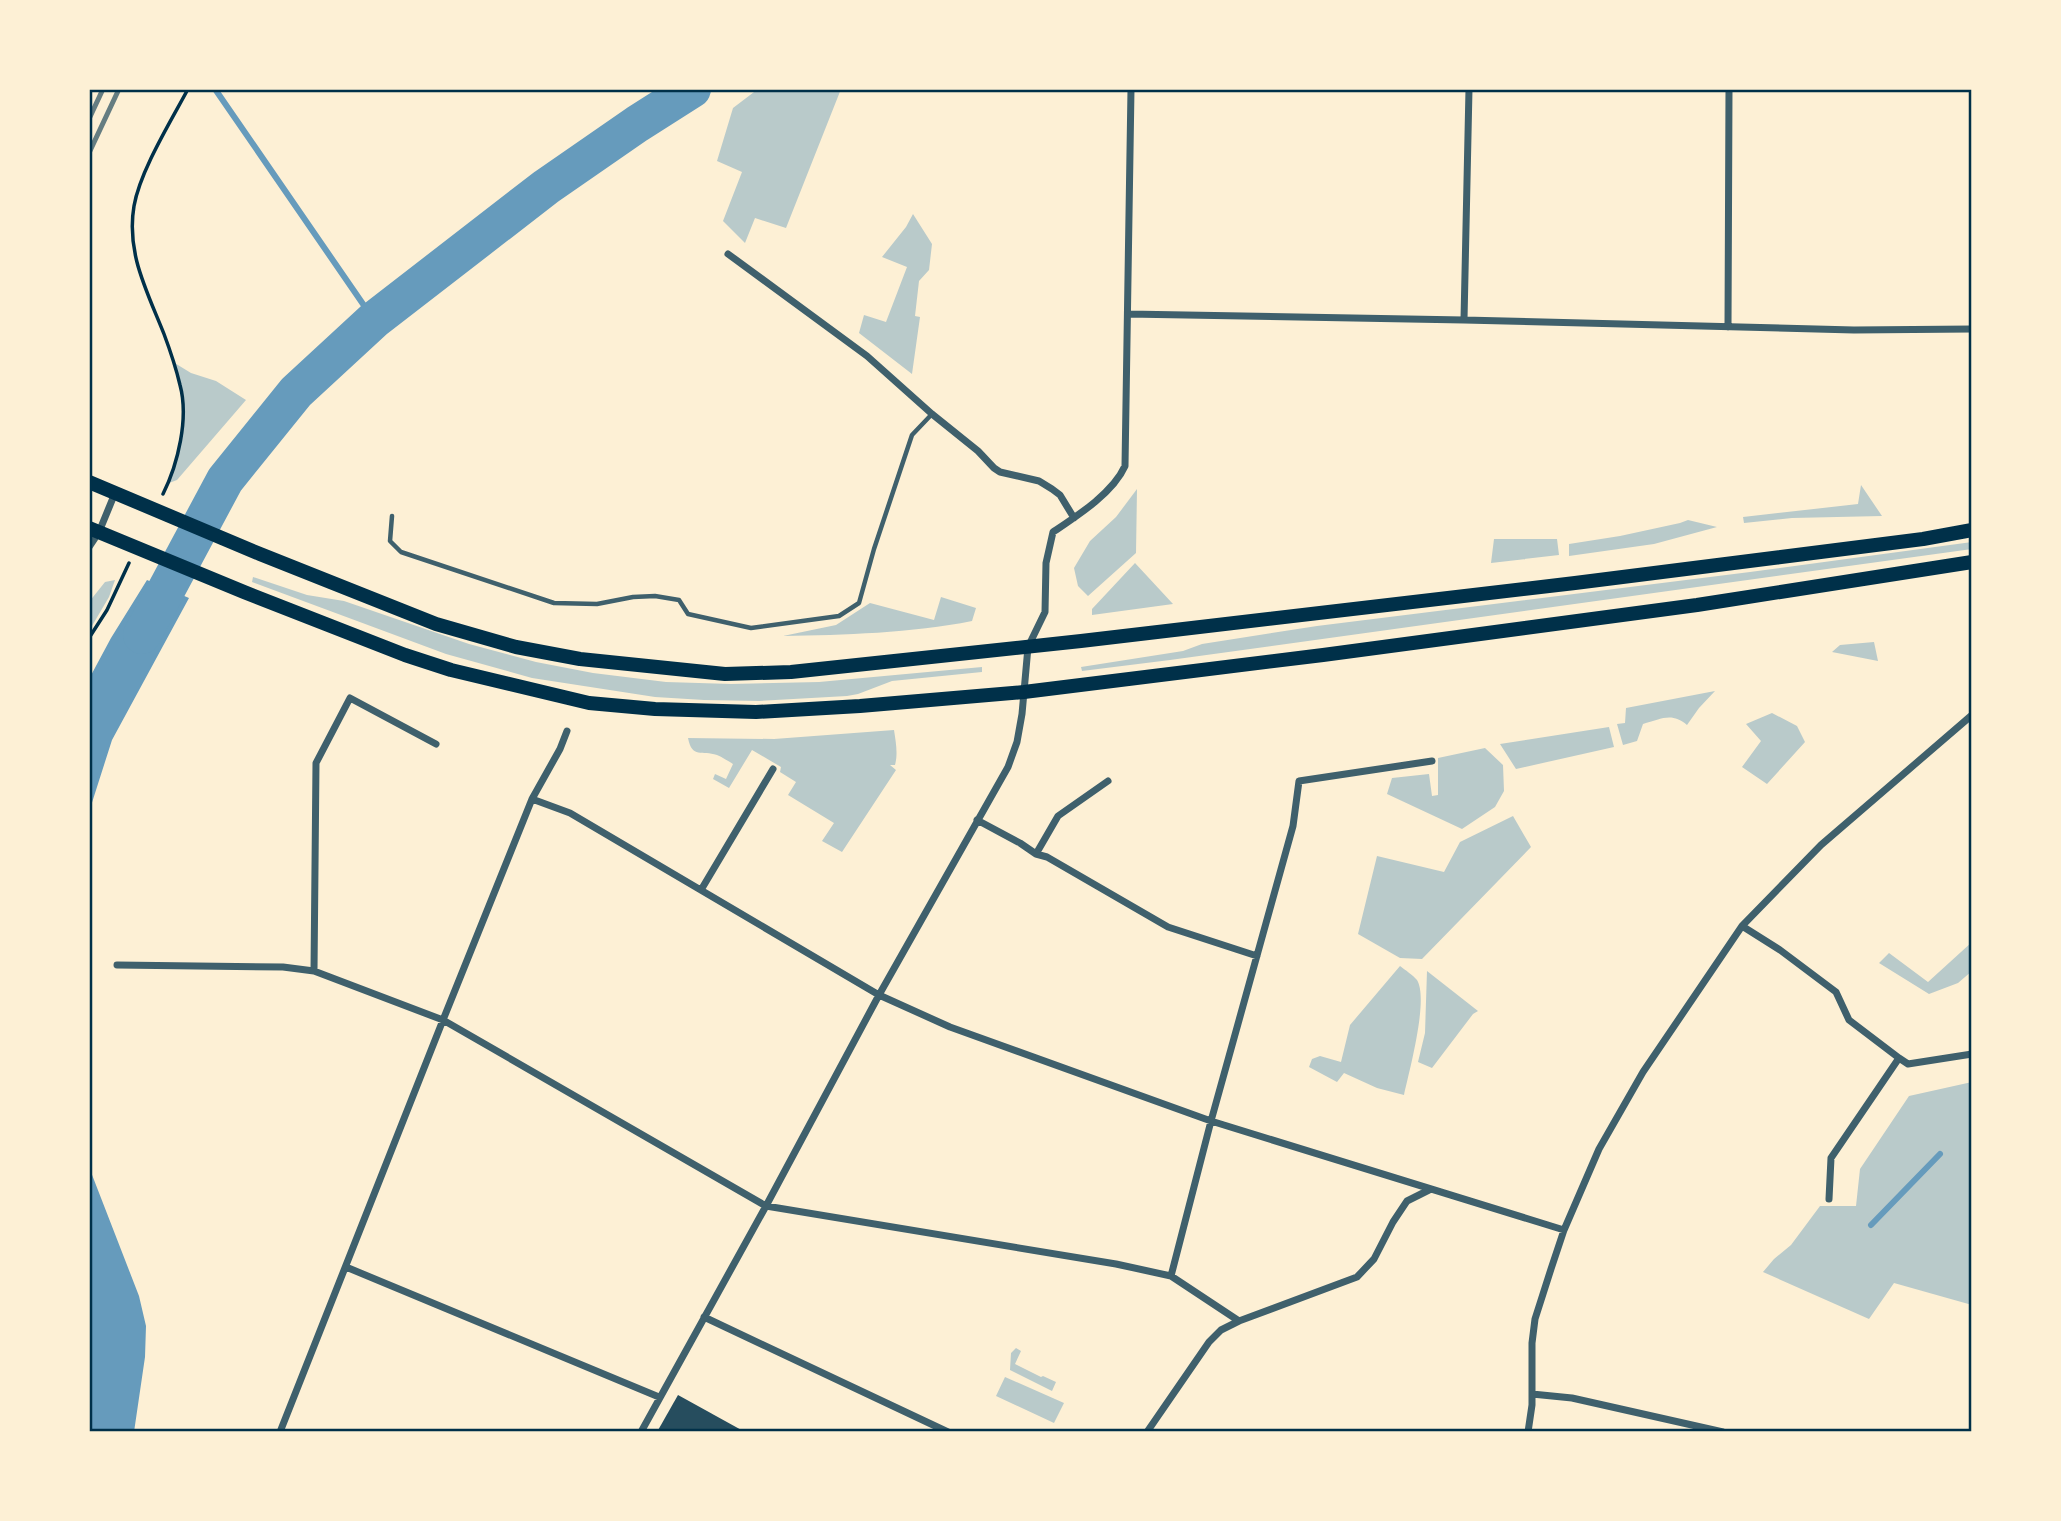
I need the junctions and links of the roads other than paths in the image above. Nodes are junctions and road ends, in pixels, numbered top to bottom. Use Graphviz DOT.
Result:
graph roads {
  1 [pos="1131,89"];
  2 [pos="1468,89"];
  3 [pos="1730,89"];
  4 [pos="728,254"];
  5 [pos="1128,314"];
  6 [pos="1464,320"];
  7 [pos="1728,327"];
  8 [pos="1972,329"];
  9 [pos="932,414"];
  10 [pos="89,482"];
  11 [pos="115,494"];
  12 [pos="392,516"];
  13 [pos="1074,518"];
  14 [pos="94,530"];
  15 [pos="1972,530"];
  16 [pos="89,547"];
  17 [pos="1972,562"];
  18 [pos="1028,647"];
  19 [pos="1024,692"];
  20 [pos="1972,715"];
  21 [pos="567,731"];
  22 [pos="436,744"];
  23 [pos="1432,761"];
  24 [pos="773,769"];
  25 [pos="1108,781"];
  26 [pos="533,799"];
  27 [pos="977,820"];
  28 [pos="1036,854"];
  29 [pos="701,890"];
  30 [pos="1742,926"];
  31 [pos="1257,956"];
  32 [pos="117,965"];
  33 [pos="314,971"];
  34 [pos="880,995"];
  35 [pos="443,1020"];
  36 [pos="1972,1054"];
  37 [pos="1899,1058"];
  38 [pos="1211,1121"];
  39 [pos="1429,1189"];
  40 [pos="1829,1199"];
  41 [pos="766,1206"];
  42 [pos="1564,1230"];
  43 [pos="346,1267"];
  44 [pos="1171,1276"];
  45 [pos="704,1317"];
  46 [pos="1239,1321"];
  47 [pos="1532,1394"];
  48 [pos="659,1397"];
  49 [pos="280,1432"];
  50 [pos="641,1432"];
  51 [pos="948,1432"];
  52 [pos="1147,1432"];
  53 [pos="1528,1432"];
  54 [pos="1723,1432"];
  1 -- 5 [label="street"];
  2 -- 6 [label="street"];
  3 -- 7 [label="street"];
  4 -- 9 [label="street"];
  5 -- 6 [label="street"];
  5 -- 13 [label="street"];
  6 -- 7 [label="street"];
  7 -- 8 [label="street"];
  9 -- 12 [label="lane"];
  9 -- 13 [label="street"];
  10 -- 11 [label="main road"];
  11 -- 14 [label="street"];
  11 -- 18 [label="main road"];
  13 -- 18 [label="street"];
  14 -- 16 [label="street"];
  14 -- 19 [label="main road"];
  15 -- 18 [label="main road"];
  17 -- 19 [label="main road"];
  18 -- 19 [label="street"];
  19 -- 27 [label="street"];
  20 -- 30 [label="street"];
  21 -- 26 [label="street"];
  22 -- 33 [label="street"];
  23 -- 31 [label="street"];
  24 -- 29 [label="street"];
  25 -- 28 [label="street"];
  26 -- 29 [label="street"];
  26 -- 35 [label="street"];
  27 -- 28 [label="street"];
  27 -- 34 [label="street"];
  28 -- 31 [label="street"];
  29 -- 34 [label="street"];
  30 -- 37 [label="street"];
  30 -- 42 [label="street"];
  31 -- 38 [label="street"];
  32 -- 33 [label="street"];
  33 -- 35 [label="street"];
  34 -- 38 [label="street"];
  34 -- 41 [label="street"];
  35 -- 41 [label="street"];
  35 -- 43 [label="street"];
  36 -- 37 [label="street"];
  37 -- 40 [label="street"];
  38 -- 39 [label="street"];
  38 -- 44 [label="street"];
  39 -- 42 [label="street"];
  39 -- 46 [label="street"];
  41 -- 44 [label="street"];
  41 -- 45 [label="street"];
  42 -- 47 [label="street"];
  43 -- 48 [label="street"];
  43 -- 49 [label="street"];
  44 -- 46 [label="street"];
  45 -- 48 [label="street"];
  45 -- 51 [label="street"];
  46 -- 52 [label="street"];
  47 -- 53 [label="street"];
  47 -- 54 [label="street"];
  48 -- 50 [label="street"];
}
